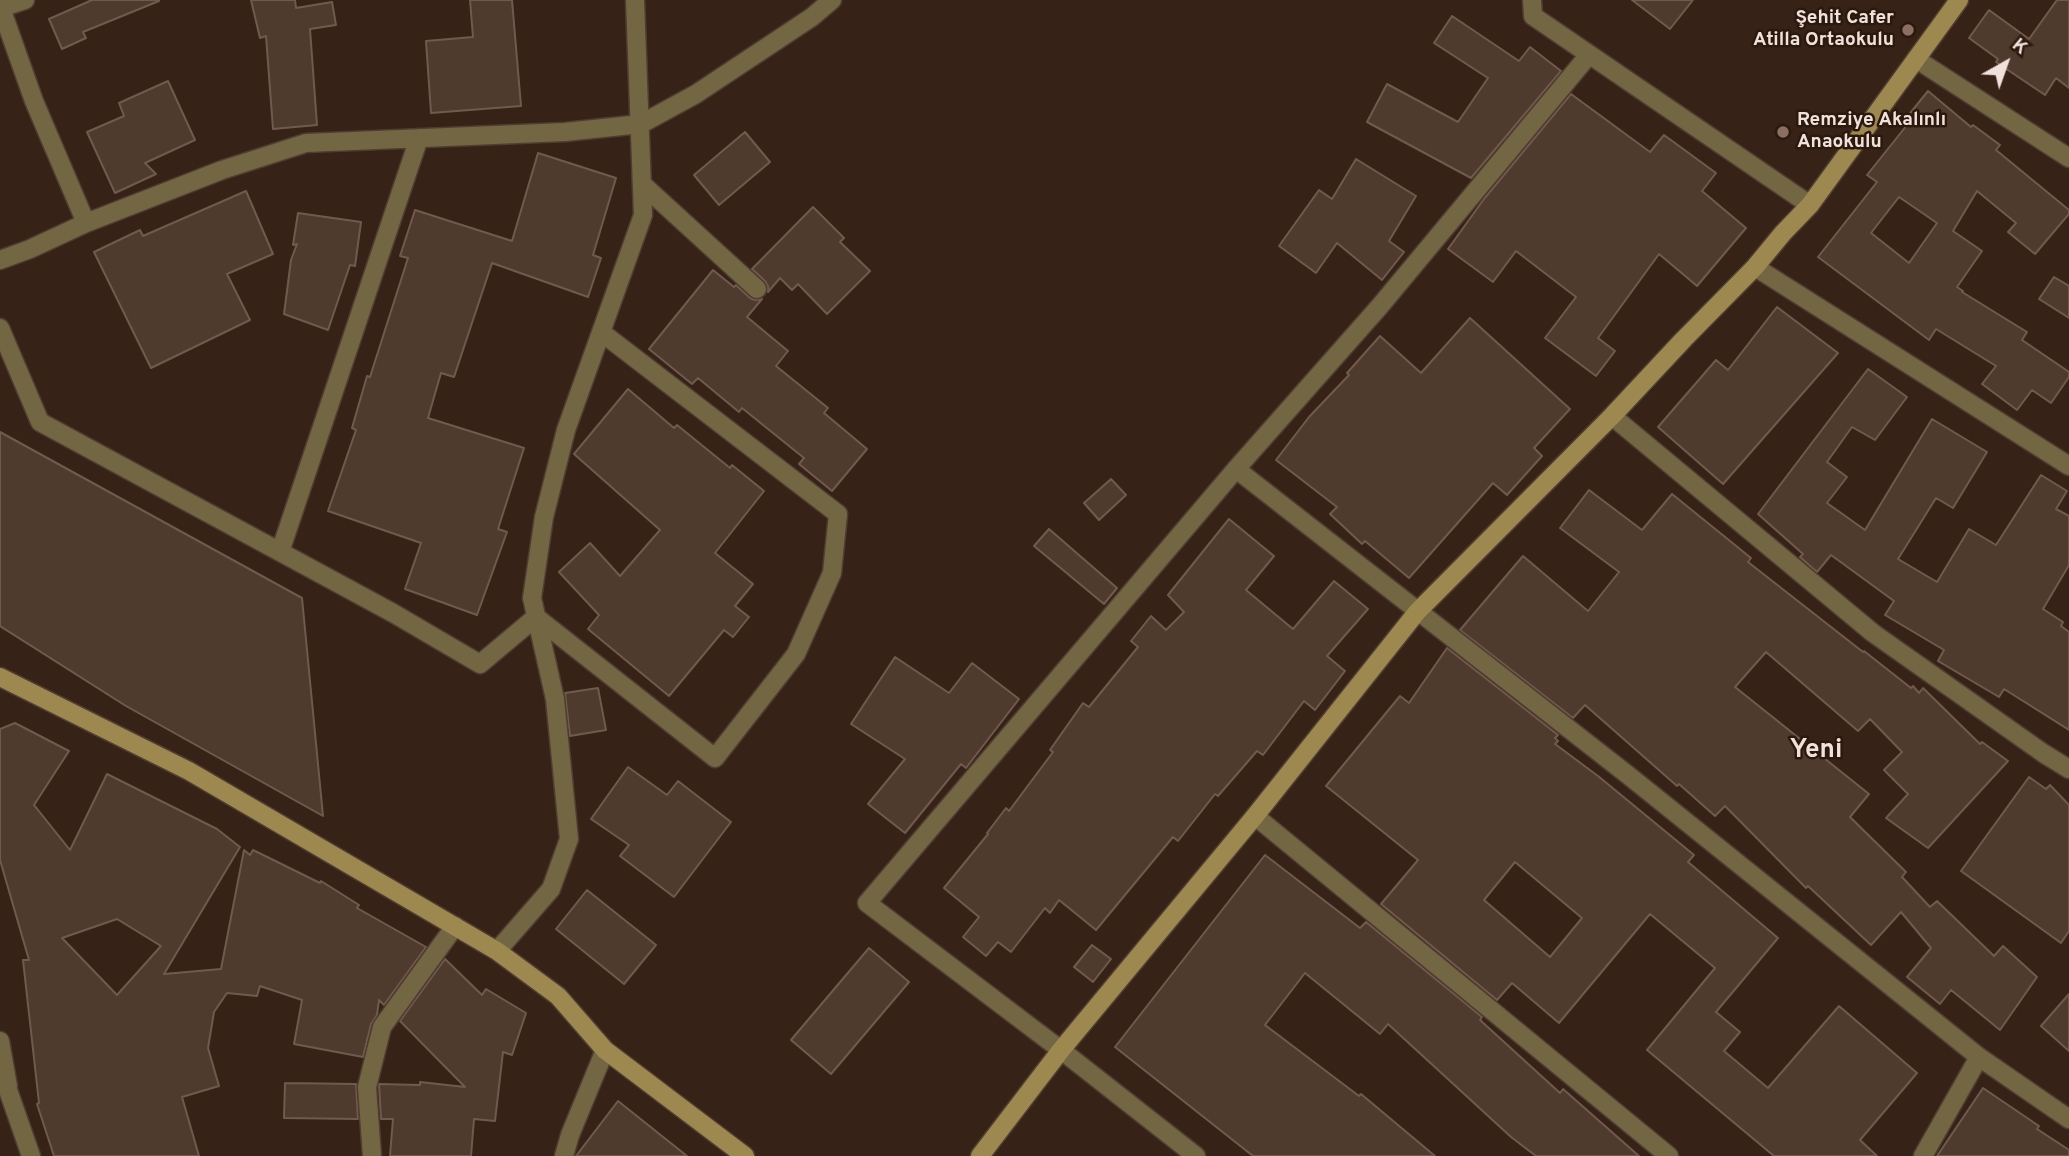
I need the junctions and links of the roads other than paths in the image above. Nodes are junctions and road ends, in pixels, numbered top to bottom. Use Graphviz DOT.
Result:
graph roads {
  1 [pos="25,0"];
  2 [pos="635,0"];
  3 [pos="832,0"];
  4 [pos="1532,0"];
  5 [pos="1959,0"];
  6 [pos="0,7"];
  7 [pos="1588,56"];
  8 [pos="1916,59"];
  9 [pos="641,124"];
  10 [pos="419,138"];
  11 [pos="2069,158"];
  12 [pos="642,184"];
  13 [pos="1810,205"];
  14 [pos="86,223"];
  15 [pos="0,260"];
  16 [pos="1755,267"];
  17 [pos="757,289"];
  18 [pos="0,328"];
  19 [pos="601,332"];
  20 [pos="1612,416"];
  21 [pos="2069,466"];
  22 [pos="1236,469"];
  23 [pos="280,552"];
  24 [pos="1417,612"];
  25 [pos="536,617"];
  26 [pos="0,677"];
  27 [pos="2069,769"];
  28 [pos="1255,816"];
  29 [pos="455,926"];
  30 [pos="497,951"];
  31 [pos="0,1041"];
  32 [pos="605,1050"];
  33 [pos="1061,1050"];
  34 [pos="1979,1057"];
  35 [pos="4,1083"];
  36 [pos="2069,1119"];
  37 [pos="31,1156"];
  38 [pos="372,1156"];
  39 [pos="564,1156"];
  40 [pos="745,1156"];
  41 [pos="980,1156"];
  42 [pos="1196,1156"];
  43 [pos="1670,1156"];
  44 [pos="1923,1156"];
  1 -- 6 [label="street"];
  2 -- 9 [label="street"];
  3 -- 9 [label="street"];
  4 -- 7 [label="street"];
  5 -- 8 [label="street"];
  6 -- 14 [label="street"];
  7 -- 13 [label="street"];
  7 -- 22 [label="street"];
  8 -- 11 [label="street"];
  8 -- 13 [label="street"];
  9 -- 10 [label="street"];
  9 -- 12 [label="street"];
  10 -- 14 [label="street"];
  10 -- 23 [label="street"];
  12 -- 17 [label="street"];
  12 -- 19 [label="street"];
  13 -- 16 [label="street"];
  14 -- 15 [label="street"];
  16 -- 20 [label="street"];
  16 -- 21 [label="street"];
  18 -- 23 [label="street"];
  19 -- 25 [label="street"];
  19 -- 25 [label="street"];
  20 -- 24 [label="street"];
  20 -- 27 [label="street"];
  22 -- 24 [label="street"];
  22 -- 33 [label="street"];
  23 -- 25 [label="street"];
  24 -- 28 [label="street"];
  24 -- 34 [label="street"];
  25 -- 30 [label="street"];
  26 -- 29 [label="street"];
  28 -- 33 [label="street"];
  28 -- 43 [label="street"];
  29 -- 30 [label="street"];
  29 -- 38 [label="street"];
  30 -- 32 [label="street"];
  31 -- 35 [label="street"];
  32 -- 39 [label="street"];
  32 -- 40 [label="street"];
  33 -- 41 [label="street"];
  33 -- 42 [label="street"];
  34 -- 36 [label="street"];
  34 -- 44 [label="street"];
  35 -- 37 [label="street"];
}
